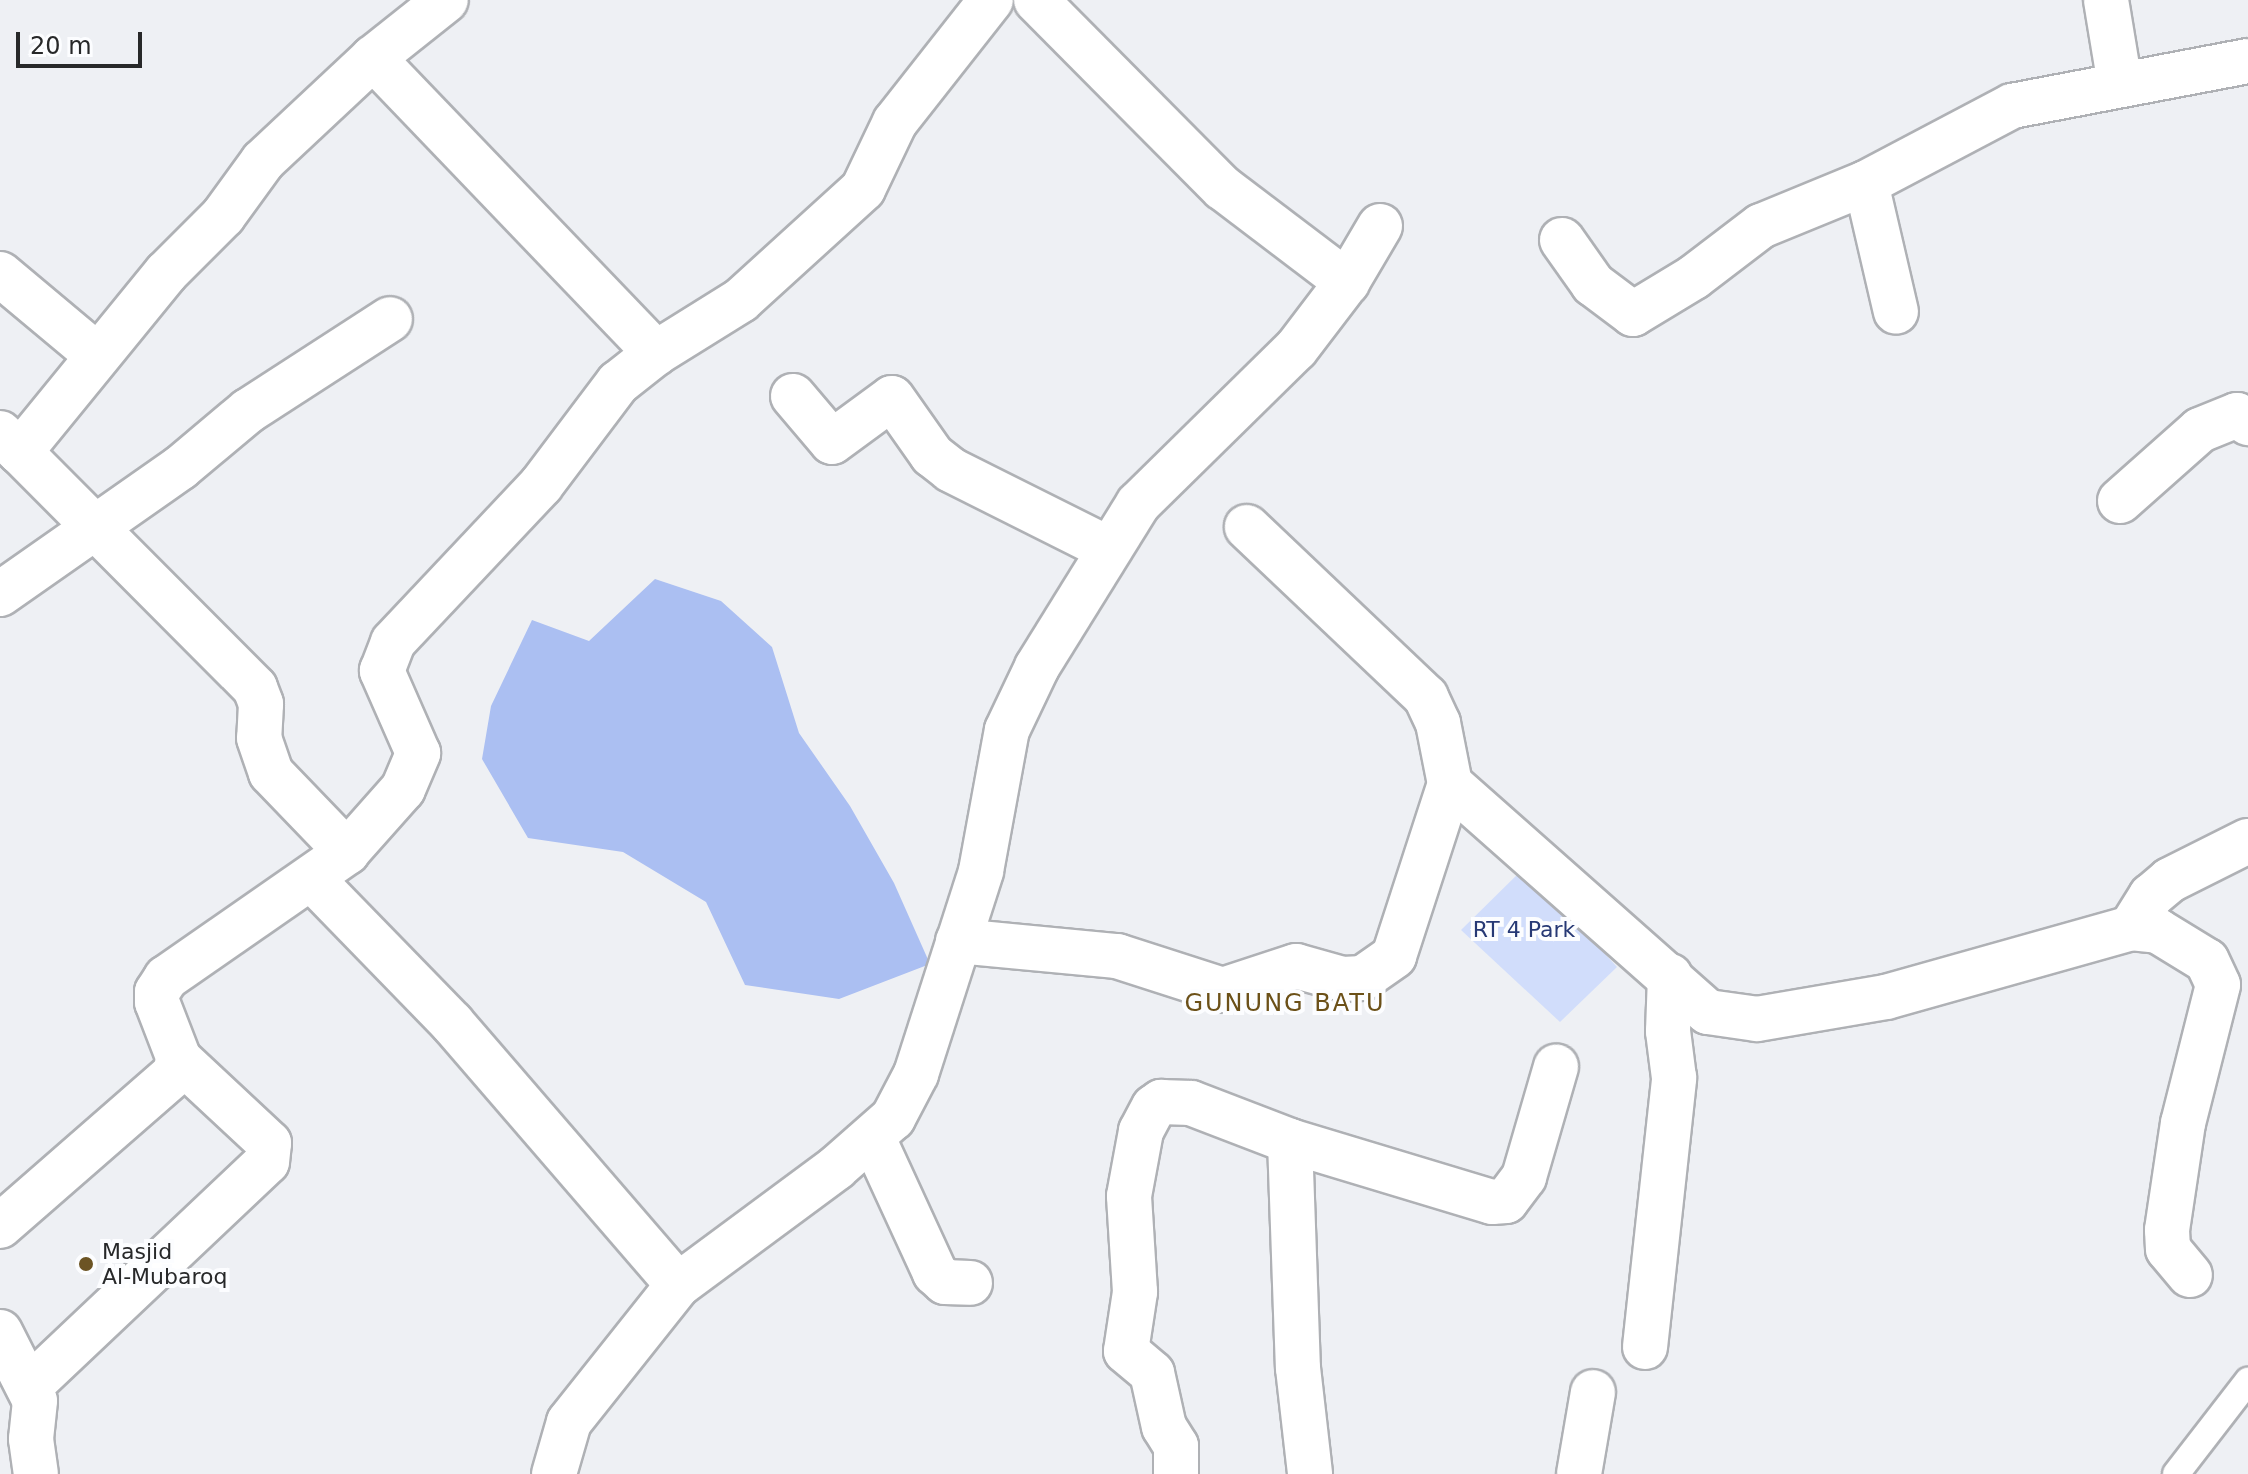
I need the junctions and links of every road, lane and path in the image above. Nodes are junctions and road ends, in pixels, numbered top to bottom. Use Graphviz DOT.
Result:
graph roads {
  1 [pos="446,0"];
  2 [pos="1036,0"];
  3 [pos="2106,0"];
  4 [pos="976,5"];
  5 [pos="373,58"];
  6 [pos="2248,61"];
  7 [pos="2120,85"];
  8 [pos="1866,183"];
  9 [pos="1380,226"];
  10 [pos="1562,240"];
  11 [pos="0,274"];
  12 [pos="1347,282"];
  13 [pos="1896,312"];
  14 [pos="390,319"];
  15 [pos="656,353"];
  16 [pos="97,355"];
  17 [pos="793,396"];
  18 [pos="2248,423"];
  19 [pos="10,443"];
  20 [pos="2120,501"];
  21 [pos="95,525"];
  22 [pos="1247,527"];
  23 [pos="1107,548"];
  24 [pos="0,594"];
  25 [pos="1450,784"];
  26 [pos="2248,841"];
  27 [pos="347,852"];
  28 [pos="312,879"];
  29 [pos="2131,928"];
  30 [pos="958,941"];
  31 [pos="1670,976"];
  32 [pos="179,1059"];
  33 [pos="1556,1067"];
  34 [pos="873,1138"];
  35 [pos="1290,1141"];
  36 [pos="0,1226"];
  37 [pos="2190,1275"];
  38 [pos="970,1283"];
  39 [pos="678,1285"];
  40 [pos="0,1332"];
  41 [pos="1645,1347"];
  42 [pos="2248,1381"];
  43 [pos="30,1386"];
  44 [pos="1593,1392"];
  45 [pos="36,1474"];
  46 [pos="554,1474"];
  47 [pos="1176,1474"];
  48 [pos="1310,1474"];
  49 [pos="1579,1474"];
  50 [pos="2176,1474"];
  1 -- 5 [label="street"];
  2 -- 12 [label="street"];
  3 -- 7 [label="street"];
  4 -- 15 [label="street"];
  5 -- 15 [label="street"];
  5 -- 16 [label="street"];
  6 -- 7 [label="street"];
  7 -- 8 [label="street"];
  8 -- 10 [label="street"];
  8 -- 13 [label="street"];
  9 -- 12 [label="street"];
  11 -- 16 [label="street"];
  12 -- 23 [label="street"];
  14 -- 21 [label="street"];
  15 -- 27 [label="street"];
  16 -- 19 [label="street"];
  17 -- 23 [label="street"];
  18 -- 20 [label="street"];
  19 -- 21 [label="street"];
  21 -- 24 [label="street"];
  21 -- 27 [label="street"];
  22 -- 25 [label="street"];
  23 -- 30 [label="street"];
  25 -- 30 [label="street"];
  25 -- 31 [label="street"];
  26 -- 29 [label="street"];
  27 -- 28 [label="street"];
  28 -- 32 [label="street"];
  28 -- 39 [label="street"];
  29 -- 31 [label="street"];
  29 -- 37 [label="street"];
  30 -- 34 [label="street"];
  31 -- 41 [label="street"];
  32 -- 36 [label="street"];
  32 -- 43 [label="street"];
  33 -- 35 [label="street"];
  34 -- 38 [label="street"];
  34 -- 39 [label="street"];
  35 -- 47 [label="street"];
  35 -- 48 [label="street"];
  39 -- 46 [label="street"];
  40 -- 43 [label="street"];
  42 -- 50 [label="lane"];
  43 -- 45 [label="street"];
  44 -- 49 [label="street"];
}
